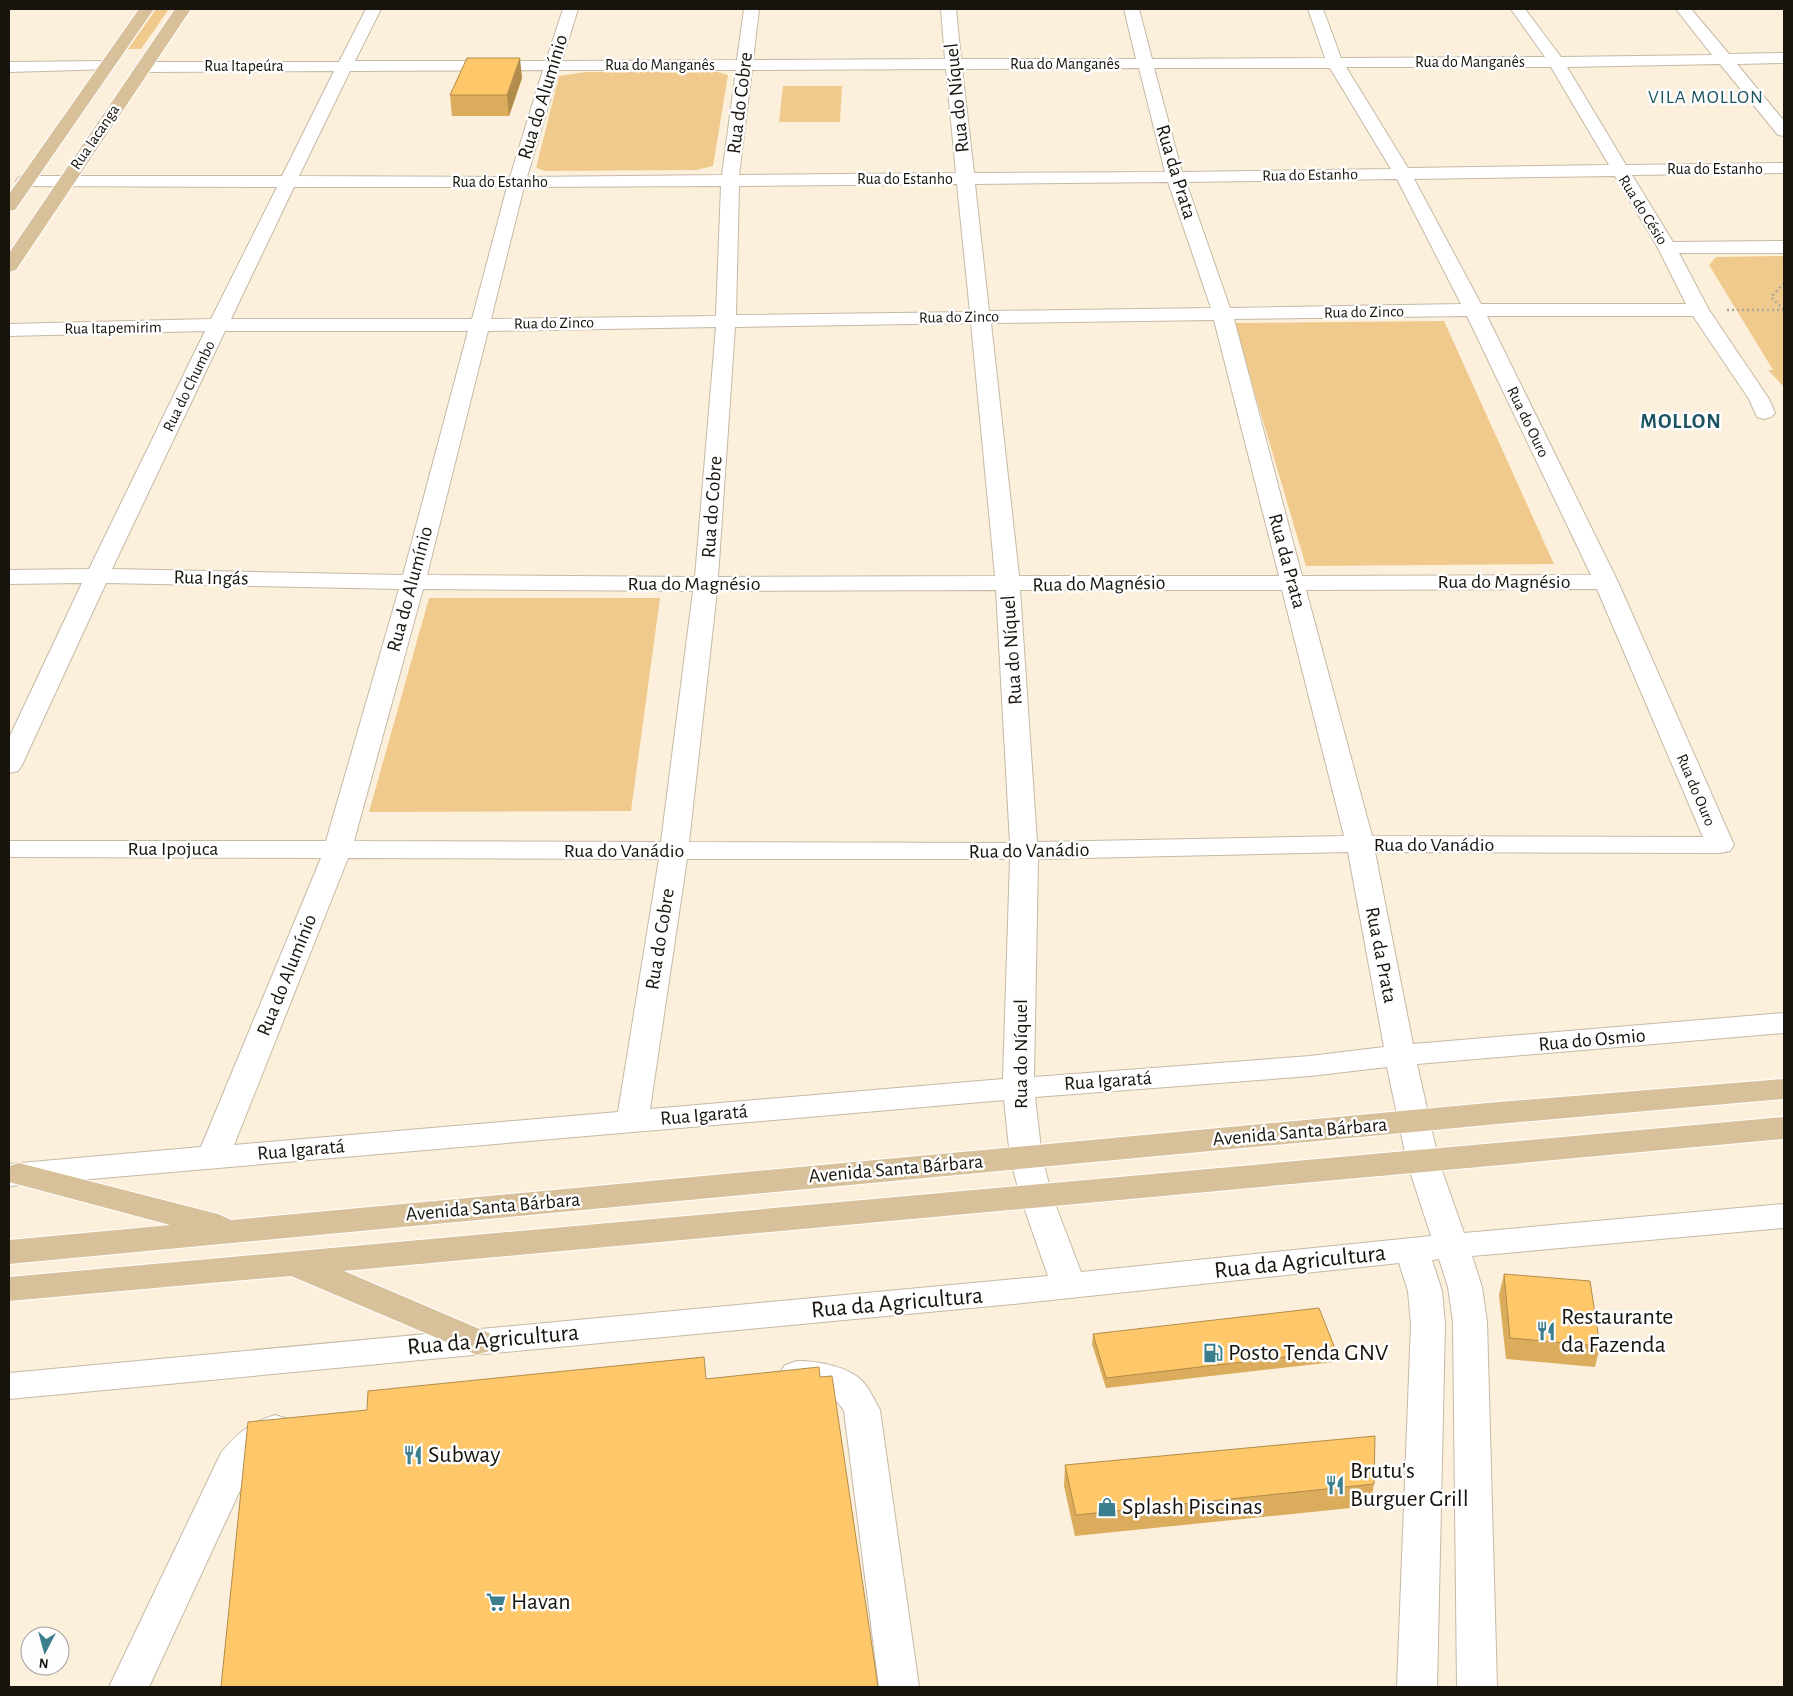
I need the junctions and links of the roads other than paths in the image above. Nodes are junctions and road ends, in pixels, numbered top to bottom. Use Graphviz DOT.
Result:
graph roads {
  1 [pos="146,9"];
  2 [pos="183,9"];
  3 [pos="373,9"];
  4 [pos="570,9"];
  5 [pos="751,9"];
  6 [pos="948,9"];
  7 [pos="1132,9"];
  8 [pos="1315,9"];
  9 [pos="1518,9"];
  10 [pos="1683,9"];
  11 [pos="1784,58"];
  12 [pos="1727,59"];
  13 [pos="1556,62"];
  14 [pos="1146,63"];
  15 [pos="1335,63"];
  16 [pos="954,64"];
  17 [pos="553,65"];
  18 [pos="744,65"];
  19 [pos="106,66"];
  20 [pos="345,66"];
  21 [pos="9,67"];
  22 [pos="143,67"];
  23 [pos="1784,131"];
  24 [pos="1784,168"];
  25 [pos="1618,169"];
  26 [pos="1403,174"];
  27 [pos="1175,177"];
  28 [pos="966,179"];
  29 [pos="25,181"];
  30 [pos="65,181"];
  31 [pos="730,181"];
  32 [pos="286,182"];
  33 [pos="517,182"];
  34 [pos="9,206"];
  35 [pos="1784,247"];
  36 [pos="1667,248"];
  37 [pos="9,266"];
  38 [pos="1474,310"];
  39 [pos="1700,310"];
  40 [pos="1222,313"];
  41 [pos="981,316"];
  42 [pos="726,320"];
  43 [pos="480,324"];
  44 [pos="218,325"];
  45 [pos="9,330"];
  46 [pos="1764,414"];
  47 [pos="96,576"];
  48 [pos="9,577"];
  49 [pos="413,582"];
  50 [pos="1292,582"];
  51 [pos="1606,582"];
  52 [pos="706,584"];
  53 [pos="1008,585"];
  54 [pos="9,765"];
  55 [pos="1360,844"];
  56 [pos="1720,846"];
  57 [pos="9,848"];
  58 [pos="338,849"];
  59 [pos="674,851"];
  60 [pos="1024,851"];
  61 [pos="1784,1023"];
  62 [pos="1400,1056"];
  63 [pos="1018,1088"];
  64 [pos="1784,1089"];
  65 [pos="1413,1121"];
  66 [pos="632,1122"];
  67 [pos="1784,1128"];
  68 [pos="1026,1157"];
  69 [pos="213,1158"];
  70 [pos="1423,1162"];
  71 [pos="14,1175"];
  72 [pos="1036,1196"];
  73 [pos="1784,1216"];
  74 [pos="236,1231"];
  75 [pos="1452,1247"];
  76 [pos="1412,1250"];
  77 [pos="9,1252"];
  78 [pos="294,1263"];
  79 [pos="1069,1286"];
  80 [pos="9,1289"];
  81 [pos="477,1342"];
  82 [pos="765,1378"];
  83 [pos="9,1386"];
  84 [pos="309,1424"];
  85 [pos="129,1687"];
  86 [pos="899,1687"];
  87 [pos="1417,1687"];
  88 [pos="1477,1687"];
  1 -- 19 [label="main road, Rua Iacanga"];
  2 -- 22 [label="main road, Rua Iacanga"];
  3 -- 20 [label="street, Rua do Chumbo"];
  4 -- 17 [label="street, Rua do Alumínio"];
  5 -- 18 [label="street, Rua do Cobre"];
  6 -- 16 [label="street, Rua do Níquel"];
  7 -- 14 [label="street, Rua da Prata"];
  8 -- 15 [label="street, Rua do Ouro"];
  9 -- 13 [label="street, Rua do Césio"];
  10 -- 12 [label="street"];
  11 -- 12 [label="street, Rua do Manganês"];
  12 -- 13 [label="street, Rua do Manganês"];
  12 -- 23 [label="street"];
  13 -- 15 [label="street, Rua do Manganês"];
  13 -- 25 [label="street, Rua do Césio"];
  14 -- 15 [label="street, Rua do Manganês"];
  14 -- 16 [label="street, Rua do Manganês"];
  14 -- 27 [label="street, Rua da Prata"];
  15 -- 26 [label="street, Rua do Ouro"];
  16 -- 18 [label="street, Rua do Manganês"];
  16 -- 28 [label="street, Rua do Níquel"];
  17 -- 18 [label="street, Rua do Manganês"];
  17 -- 20 [label="street, Rua do Manganês"];
  17 -- 33 [label="street, Rua do Alumínio"];
  18 -- 31 [label="street, Rua do Cobre"];
  19 -- 21 [label="street"];
  19 -- 29 [label="main road, Rua Iacanga"];
  20 -- 22 [label="street, Rua Itapeúra"];
  20 -- 32 [label="street, Rua do Chumbo"];
  22 -- 30 [label="main road, Rua Iacanga"];
  24 -- 25 [label="street, Rua do Estanho"];
  25 -- 26 [label="street, Rua do Estanho"];
  25 -- 36 [label="street, Rua do Césio"];
  26 -- 27 [label="street, Rua do Estanho"];
  26 -- 38 [label="street, Rua do Ouro"];
  27 -- 28 [label="street, Rua do Estanho"];
  27 -- 40 [label="street, Rua da Prata"];
  28 -- 31 [label="street, Rua do Estanho"];
  28 -- 41 [label="street, Rua do Níquel"];
  29 -- 30 [label="street, Rua do Estanho"];
  29 -- 34 [label="main road, Rua Iacanga"];
  30 -- 32 [label="street, Rua do Estanho"];
  30 -- 37 [label="main road, Rua Iacanga"];
  31 -- 33 [label="street, Rua do Estanho"];
  31 -- 42 [label="street, Rua do Cobre"];
  32 -- 33 [label="street, Rua do Estanho"];
  32 -- 44 [label="street, Rua do Chumbo"];
  33 -- 43 [label="street, Rua do Alumínio"];
  35 -- 36 [label="street"];
  36 -- 39 [label="street, Rua do Césio"];
  38 -- 39 [label="street, Rua do Zinco"];
  38 -- 40 [label="street, Rua do Zinco"];
  38 -- 51 [label="street, Rua do Ouro"];
  39 -- 46 [label="street, Rua do Césio"];
  40 -- 41 [label="street, Rua do Zinco"];
  40 -- 50 [label="street, Rua da Prata"];
  41 -- 42 [label="street, Rua do Zinco"];
  41 -- 53 [label="street, Rua do Níquel"];
  42 -- 43 [label="street, Rua do Zinco"];
  42 -- 52 [label="street, Rua do Cobre"];
  43 -- 44 [label="street, Rua do Zinco"];
  43 -- 49 [label="street, Rua do Alumínio"];
  44 -- 45 [label="street, Rua Itapemirim"];
  44 -- 47 [label="street, Rua do Chumbo"];
  47 -- 48 [label="street, Rua Ingás"];
  47 -- 49 [label="street, Rua Ingás"];
  47 -- 54 [label="street, Rua do Chumbo"];
  49 -- 52 [label="street, Rua do Magnésio"];
  49 -- 58 [label="street, Rua do Alumínio"];
  50 -- 51 [label="street, Rua do Magnésio"];
  50 -- 53 [label="street, Rua do Magnésio"];
  50 -- 55 [label="street, Rua da Prata"];
  51 -- 56 [label="street, Rua do Ouro"];
  52 -- 53 [label="street, Rua do Magnésio"];
  52 -- 59 [label="street, Rua do Cobre"];
  53 -- 60 [label="street, Rua do Níquel"];
  55 -- 56 [label="street, Rua do Vanádio"];
  55 -- 60 [label="street, Rua do Vanádio"];
  55 -- 62 [label="street, Rua da Prata"];
  57 -- 58 [label="street, Rua Ipojuca"];
  58 -- 59 [label="street, Rua do Vanádio"];
  58 -- 69 [label="street, Rua do Alumínio"];
  59 -- 60 [label="street, Rua do Vanádio"];
  59 -- 66 [label="street, Rua do Cobre"];
  60 -- 63 [label="street, Rua do Níquel"];
  61 -- 62 [label="street, Rua do Osmio"];
  62 -- 63 [label="street, Rua Igaratá"];
  62 -- 65 [label="street, Rua da Prata"];
  63 -- 66 [label="street, Rua Igaratá"];
  63 -- 68 [label="street, Rua do Níquel"];
  64 -- 65 [label="main road, Avenida Santa Bárbara"];
  65 -- 68 [label="main road, Avenida Santa Bárbara"];
  65 -- 70 [label="street, Rua da Prata"];
  66 -- 69 [label="street, Rua Igaratá"];
  67 -- 70 [label="main road, Avenida Santa Bárbara"];
  68 -- 72 [label="street, Rua do Níquel"];
  68 -- 74 [label="main road, Avenida Santa Bárbara"];
  69 -- 71 [label="street, Rua Igaratá"];
  70 -- 72 [label="main road, Avenida Santa Bárbara"];
  70 -- 75 [label="street, Rua da Prata"];
  71 -- 74 [label="main road"];
  72 -- 78 [label="main road, Avenida Santa Bárbara"];
  72 -- 79 [label="street, Rua do Níquel"];
  73 -- 75 [label="street, Rua da Agricultura"];
  74 -- 77 [label="main road, Avenida Santa Bárbara"];
  75 -- 76 [label="street, Rua da Agricultura"];
  75 -- 88 [label="street, Rua da Prata"];
  76 -- 79 [label="street, Rua da Agricultura"];
  76 -- 87 [label="street"];
  78 -- 80 [label="main road, Avenida Santa Bárbara"];
  78 -- 81 [label="main road"];
  79 -- 81 [label="street, Rua da Agricultura"];
  81 -- 83 [label="street, Rua da Agricultura"];
  82 -- 86 [label="street"];
  84 -- 85 [label="street"];
}
